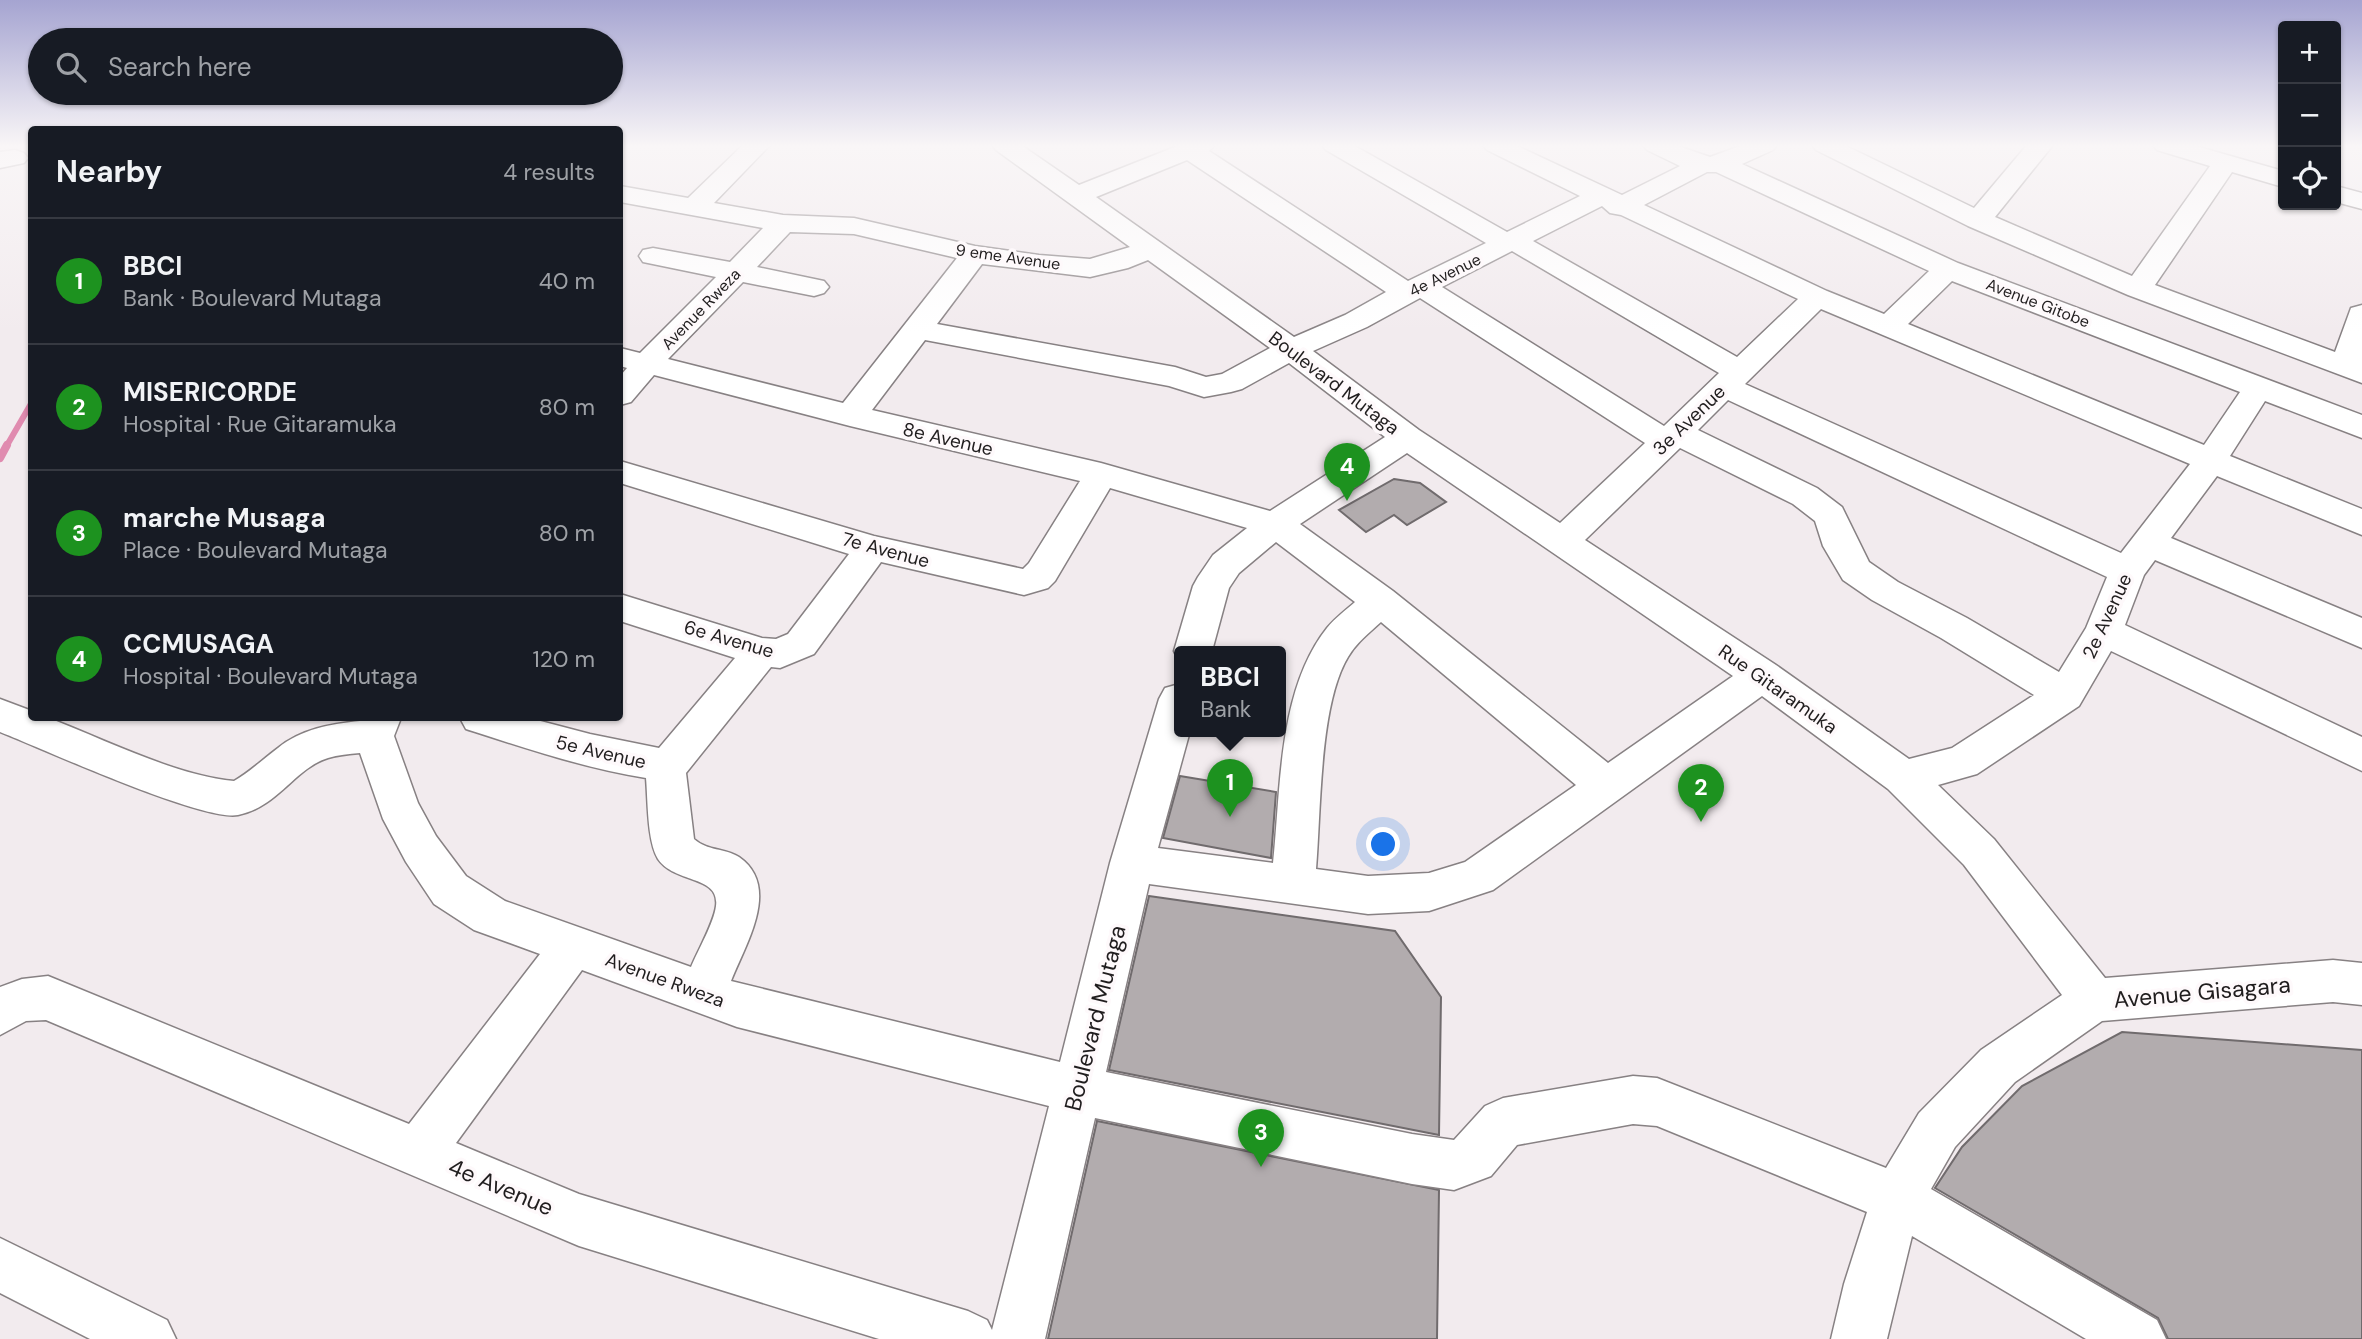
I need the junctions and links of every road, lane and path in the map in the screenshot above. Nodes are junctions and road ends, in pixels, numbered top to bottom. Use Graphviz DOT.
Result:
graph roads {
  1 [pos="697,207"];
  2 [pos="1092,207"];
  3 [pos="1288,207"];
  4 [pos="1447,207"];
  5 [pos="1596,207"];
  6 [pos="1622,207"];
  7 [pos="1808,207"];
  8 [pos="1952,207"];
  9 [pos="1988,207"];
  10 [pos="2194,207"];
  11 [pos="1978,220"];
  12 [pos="783,223"];
  13 [pos="1511,243"];
  14 [pos="1149,248"];
  15 [pos="975,254"];
  16 [pos="653,256"];
  17 [pos="1948,269"];
  18 [pos="735,274"];
  19 [pos="814,287"];
  20 [pos="2138,289"];
  21 [pos="1414,290"];
  22 [pos="1817,297"];
  23 [pos="2362,314"];
  24 [pos="1888,327"];
  25 [pos="917,329"];
  26 [pos="1291,349"];
  27 [pos="634,360"];
  28 [pos="2354,370"];
  29 [pos="1732,379"];
  30 [pos="2258,387"];
  31 [pos="623,388"];
  32 [pos="850,416"];
  33 [pos="2362,427"];
  34 [pos="1407,438"];
  35 [pos="1671,438"];
  36 [pos="2210,461"];
  37 [pos="623,473"];
  38 [pos="1101,474"];
  39 [pos="2362,523"];
  40 [pos="1275,524"];
  41 [pos="2148,542"];
  42 [pos="1561,543"];
  43 [pos="873,548"];
  44 [pos="2127,571"];
  45 [pos="1380,601"];
  46 [pos="623,608"];
  47 [pos="2104,631"];
  48 [pos="2362,634"];
  49 [pos="1195,646"];
  50 [pos="762,652"];
  51 [pos="1762,676"];
  52 [pos="2065,695"];
  53 [pos="0,715"];
  54 [pos="1174,716"];
  55 [pos="489,721"];
  56 [pos="377,727"];
  57 [pos="2362,755"];
  58 [pos="665,769"];
  59 [pos="1903,777"];
  60 [pos="1608,787"];
  61 [pos="1132,863"];
  62 [pos="1293,885"];
  63 [pos="573,946"];
  64 [pos="2362,984"];
  65 [pos="703,993"];
  66 [pos="2094,1000"];
  67 [pos="0,1013"];
  68 [pos="1077,1090"];
  69 [pos="418,1153"];
  70 [pos="1897,1198"];
  71 [pos="0,1265"];
  72 [pos="148,1339"];
  73 [pos="968,1339"];
  74 [pos="1017,1339"];
  75 [pos="1859,1339"];
  76 [pos="2138,1339"];
  1 -- 12 [label="street, 9 eme Avenue"];
  2 -- 14 [label="street, Boulevard Mutaga"];
  3 -- 21 [label="street"];
  4 -- 13 [label="street"];
  5 -- 13 [label="street, 4e Avenue"];
  6 -- 22 [label="street"];
  7 -- 17 [label="street, Avenue Gitobe"];
  8 -- 11 [label="street"];
  9 -- 11 [label="street"];
  10 -- 20 [label="street"];
  11 -- 20 [label="street"];
  12 -- 15 [label="street, 9 eme Avenue"];
  12 -- 18 [label="street, Avenue Rweza"];
  13 -- 21 [label="street, 4e Avenue"];
  13 -- 29 [label="street"];
  14 -- 15 [label="street, 9 eme Avenue"];
  14 -- 26 [label="street, Boulevard Mutaga"];
  15 -- 25 [label="street"];
  16 -- 18 [label="street"];
  17 -- 24 [label="street"];
  17 -- 30 [label="street, Avenue Gitobe"];
  18 -- 19 [label="street"];
  18 -- 27 [label="street, Avenue Rweza"];
  20 -- 28 [label="street"];
  21 -- 26 [label="street, 4e Avenue"];
  21 -- 35 [label="street"];
  22 -- 24 [label="street"];
  22 -- 29 [label="street, 3e Avenue"];
  23 -- 28 [label="street"];
  24 -- 36 [label="street"];
  25 -- 26 [label="street, 4e Avenue"];
  25 -- 32 [label="street"];
  26 -- 34 [label="street, Boulevard Mutaga"];
  27 -- 31 [label="street, Avenue Rweza"];
  27 -- 32 [label="street, 8e Avenue"];
  29 -- 35 [label="street, 3e Avenue"];
  29 -- 44 [label="street"];
  30 -- 33 [label="street, Avenue Gitobe"];
  30 -- 36 [label="street, 2e Avenue"];
  32 -- 38 [label="street, 8e Avenue"];
  34 -- 40 [label="street, Boulevard Mutaga"];
  34 -- 42 [label="street, Rue Gitaramuka"];
  35 -- 42 [label="street, 3e Avenue"];
  35 -- 52 [label="street"];
  36 -- 39 [label="street"];
  36 -- 41 [label="street, 2e Avenue"];
  37 -- 43 [label="street, 7e Avenue"];
  38 -- 40 [label="street, 8e Avenue"];
  38 -- 43 [label="street, 7e Avenue"];
  40 -- 45 [label="street"];
  40 -- 49 [label="street, Boulevard Mutaga"];
  41 -- 44 [label="street, 2e Avenue"];
  41 -- 48 [label="street"];
  42 -- 51 [label="street, Rue Gitaramuka"];
  43 -- 50 [label="street, 6e Avenue"];
  44 -- 47 [label="street, 2e Avenue"];
  45 -- 60 [label="street"];
  45 -- 62 [label="street"];
  46 -- 50 [label="street, 6e Avenue"];
  47 -- 52 [label="street, 2e Avenue"];
  47 -- 57 [label="street"];
  50 -- 58 [label="street"];
  51 -- 59 [label="street, Rue Gitaramuka"];
  51 -- 60 [label="street"];
  52 -- 59 [label="street, 2e Avenue"];
  53 -- 56 [label="street"];
  54 -- 61 [label="street, Boulevard Mutaga"];
  55 -- 58 [label="street, 5e Avenue"];
  56 -- 63 [label="street, Avenue Rweza"];
  58 -- 65 [label="street, 5e Avenue"];
  59 -- 66 [label="street, Rue Gitaramuka"];
  60 -- 62 [label="street"];
  61 -- 62 [label="street"];
  61 -- 68 [label="street, Boulevard Mutaga"];
  63 -- 65 [label="street, Avenue Rweza"];
  63 -- 69 [label="street"];
  64 -- 66 [label="street, Avenue Gisagara"];
  65 -- 68 [label="street, Avenue Rweza"];
  66 -- 70 [label="street, Avenue Gisagara"];
  67 -- 69 [label="street, 4e Avenue"];
  68 -- 70 [label="street, Avenue Rweza"];
  68 -- 74 [label="street, Boulevard Mutaga"];
  69 -- 73 [label="street, 4e Avenue"];
  70 -- 75 [label="street, Avenue Gisagara"];
  70 -- 76 [label="street, Avenue Rweza"];
  71 -- 72 [label="street"];
}
